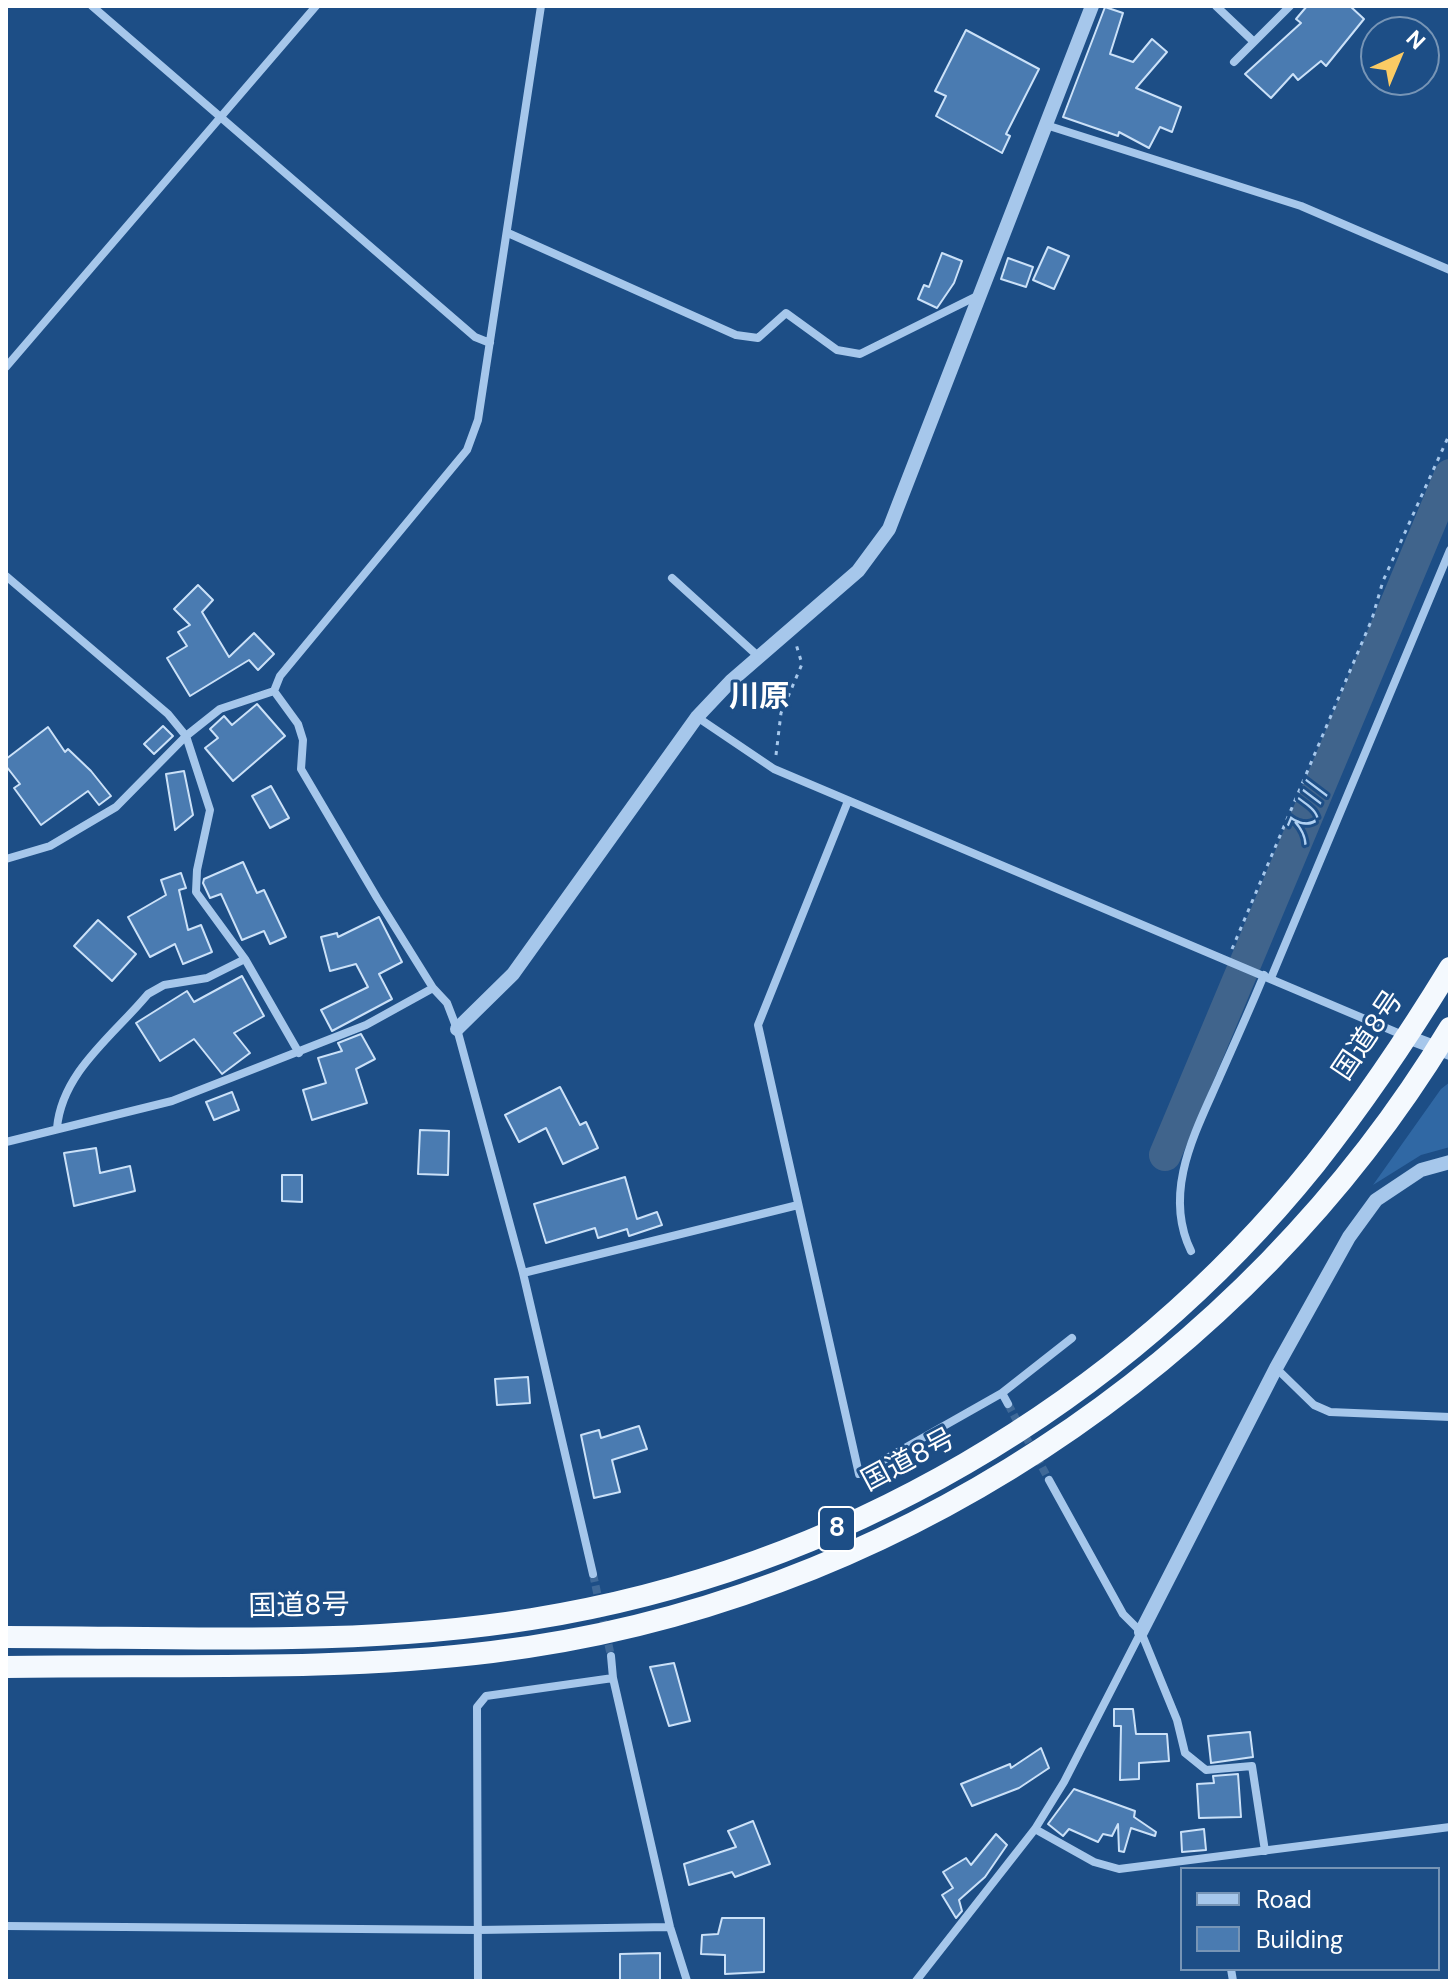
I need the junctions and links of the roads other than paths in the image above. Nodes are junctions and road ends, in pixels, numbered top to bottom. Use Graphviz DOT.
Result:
graph roads {
  1 [pos="92,6"];
  2 [pos="316,6"];
  3 [pos="541,6"];
  4 [pos="1092,6"];
  5 [pos="1216,6"];
  6 [pos="1290,6"];
  7 [pos="1254,42"];
  8 [pos="1234,62"];
  9 [pos="221,116"];
  10 [pos="1046,125"];
  11 [pos="508,233"];
  12 [pos="1450,270"];
  13 [pos="981,294"];
  14 [pos="490,343"];
  15 [pos="6,367"];
  16 [pos="1450,550"];
  17 [pos="6,576"];
  18 [pos="672,578"];
  19 [pos="759,657"];
  20 [pos="274,691"];
  21 [pos="697,717"];
  22 [pos="186,736"];
  23 [pos="848,801"];
  24 [pos="6,859"];
  25 [pos="245,959"];
  26 [pos="1450,968"];
  27 [pos="1268,976"];
  28 [pos="433,988"];
  29 [pos="1450,1028"];
  30 [pos="457,1029"];
  31 [pos="1405,1036"];
  32 [pos="1444,1050"];
  33 [pos="299,1053"];
  34 [pos="57,1128"];
  35 [pos="6,1142"];
  36 [pos="1450,1162"];
  37 [pos="798,1205"];
  38 [pos="1191,1251"];
  39 [pos="523,1273"];
  40 [pos="1072,1338"];
  41 [pos="1276,1368"];
  42 [pos="1002,1393"];
  43 [pos="1008,1404"];
  44 [pos="1450,1417"];
  45 [pos="1049,1480"];
  46 [pos="593,1574"];
  47 [pos="1141,1632"];
  48 [pos="6,1637"];
  49 [pos="611,1656"];
  50 [pos="6,1667"];
  51 [pos="613,1678"];
  52 [pos="1450,1827"];
  53 [pos="1035,1829"];
  54 [pos="1265,1851"];
  55 [pos="1216,1857"];
  56 [pos="1218,1867"];
  57 [pos="6,1926"];
  58 [pos="670,1927"];
  59 [pos="478,1930"];
  60 [pos="478,1981"];
  61 [pos="687,1981"];
  62 [pos="916,1981"];
  1 -- 9 [label="street"];
  2 -- 9 [label="street"];
  3 -- 11 [label="street"];
  4 -- 10 [label="street"];
  5 -- 7 [label="street"];
  6 -- 7 [label="street"];
  7 -- 8 [label="street"];
  9 -- 14 [label="street"];
  9 -- 15 [label="street"];
  10 -- 12 [label="street"];
  10 -- 13 [label="street"];
  11 -- 13 [label="street"];
  11 -- 14 [label="street"];
  13 -- 19 [label="street"];
  14 -- 20 [label="street"];
  16 -- 27 [label="street"];
  17 -- 22 [label="street"];
  18 -- 19 [label="street"];
  19 -- 21 [label="street"];
  20 -- 22 [label="street"];
  20 -- 28 [label="street"];
  21 -- 23 [label="street"];
  21 -- 30 [label="street"];
  22 -- 24 [label="street"];
  22 -- 25 [label="street"];
  23 -- 27 [label="street"];
  23 -- 37 [label="street"];
  25 -- 33 [label="street"];
  25 -- 34 [label="street"];
  26 -- 31 [label="highway, 国道8号 / 8"];
  27 -- 31 [label="street"];
  27 -- 38 [label="street"];
  28 -- 30 [label="street"];
  28 -- 33 [label="street"];
  29 -- 32 [label="highway, 国道8号 / 8"];
  30 -- 39 [label="street"];
  31 -- 32 [label="street"];
  31 -- 48 [label="highway, 国道8号 / 8"];
  32 -- 50 [label="highway, 国道8号 / 8"];
  33 -- 34 [label="street"];
  34 -- 35 [label="street"];
  36 -- 41 [label="street"];
  37 -- 39 [label="street"];
  37 -- 42 [label="street"];
  39 -- 46 [label="street"];
  40 -- 42 [label="street"];
  41 -- 44 [label="street"];
  41 -- 47 [label="street"];
  42 -- 43 [label="street"];
  45 -- 47 [label="street"];
  47 -- 53 [label="street"];
  47 -- 54 [label="street"];
  49 -- 51 [label="street"];
  51 -- 58 [label="street"];
  51 -- 59 [label="street"];
  52 -- 54 [label="street"];
  53 -- 55 [label="street"];
  53 -- 62 [label="street"];
  54 -- 55 [label="street"];
  55 -- 56 [label="street"];
  57 -- 59 [label="street"];
  58 -- 59 [label="street"];
  58 -- 61 [label="street"];
  59 -- 60 [label="street"];
}
